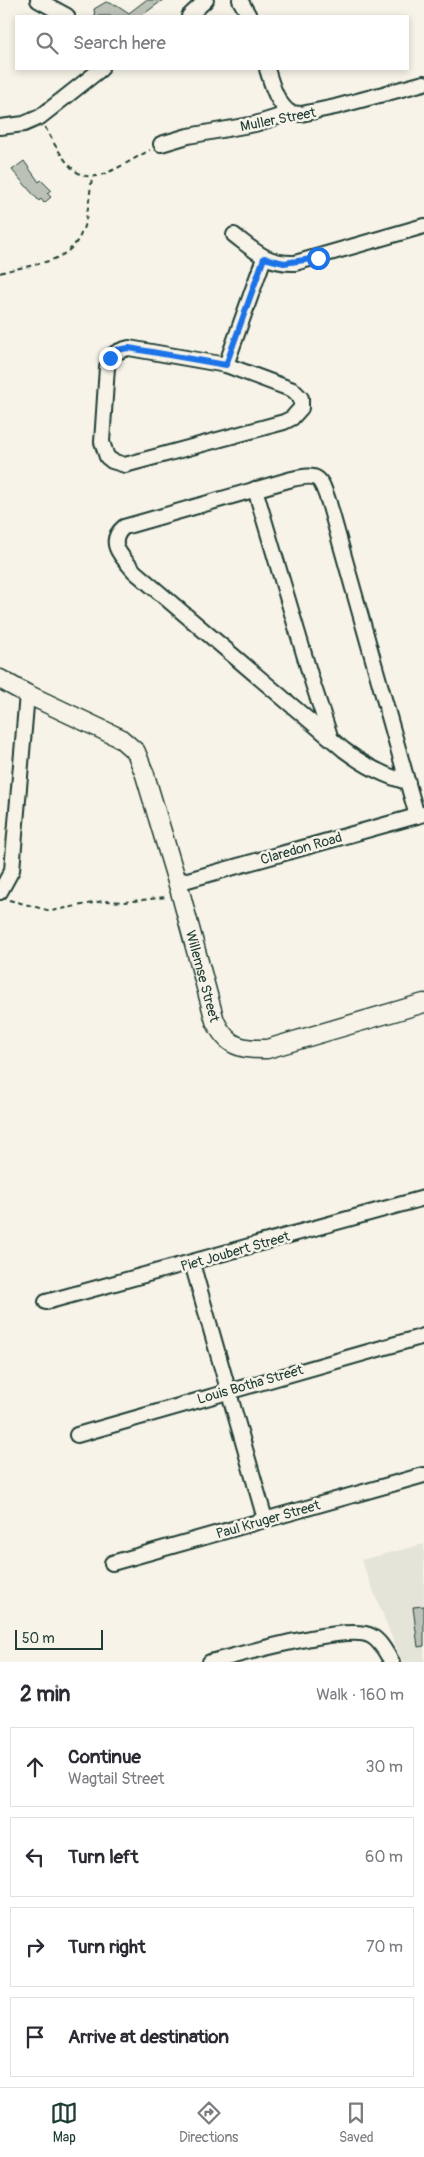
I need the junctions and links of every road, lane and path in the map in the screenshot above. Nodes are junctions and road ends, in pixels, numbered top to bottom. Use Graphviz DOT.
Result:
graph roads {
  1 [pos="38,0"];
  2 [pos="206,0"];
  3 [pos="240,0"];
  4 [pos="65,15"];
  5 [pos="190,15"];
  6 [pos="248,15"];
  7 [pos="100,70"];
  8 [pos="267,70"];
  9 [pos="424,83"];
  10 [pos="290,113"];
  11 [pos="40,118"];
  12 [pos="0,128"];
  13 [pos="161,144"];
  14 [pos="92,178"];
  15 [pos="424,226"];
  16 [pos="234,235"];
  17 [pos="264,258"];
  18 [pos="0,273"];
  19 [pos="226,365"];
  20 [pos="255,489"];
  21 [pos="0,679"];
  22 [pos="27,694"];
  23 [pos="330,737"];
  24 [pos="408,782"];
  25 [pos="421,815"];
  26 [pos="179,889"];
  27 [pos="4,896"];
  28 [pos="424,1003"];
  29 [pos="424,1198"];
  30 [pos="192,1263"];
  31 [pos="46,1302"];
  32 [pos="424,1336"];
  33 [pos="228,1390"];
  34 [pos="77,1435"];
  35 [pos="424,1475"];
  36 [pos="264,1519"];
  37 [pos="112,1563"];
  38 [pos="210,1662"];
  39 [pos="392,1662"];
  1 -- 4 [label="street"];
  2 -- 5 [label="street"];
  3 -- 6 [label="street"];
  7 -- 11 [label="street"];
  8 -- 10 [label="street"];
  9 -- 10 [label="street, Muller Street"];
  10 -- 13 [label="street, Muller Street"];
  11 -- 12 [label="street"];
  11 -- 14 [label="path"];
  13 -- 14 [label="path"];
  14 -- 18 [label="path"];
  15 -- 17 [label="street"];
  16 -- 17 [label="street"];
  17 -- 19 [label="street"];
  19 -- 19 [label="street"];
  20 -- 23 [label="street"];
  20 -- 23 [label="street"];
  20 -- 24 [label="street"];
  21 -- 22 [label="street, Willemse Street"];
  22 -- 26 [label="street, Willemse Street"];
  22 -- 27 [label="street"];
  23 -- 24 [label="street"];
  24 -- 25 [label="street"];
  25 -- 26 [label="street, Claredon Road"];
  26 -- 27 [label="path"];
  26 -- 28 [label="street, Willemse Street"];
  29 -- 30 [label="street, Piet Joubert Street"];
  30 -- 31 [label="street, Piet Joubert Street"];
  30 -- 33 [label="street"];
  32 -- 33 [label="street, Louis Botha Street"];
  33 -- 34 [label="street, Louis Botha Street"];
  33 -- 36 [label="street"];
  35 -- 36 [label="street, Paul Kruger Street"];
  36 -- 37 [label="street, Paul Kruger Street"];
  38 -- 39 [label="street"];
}
